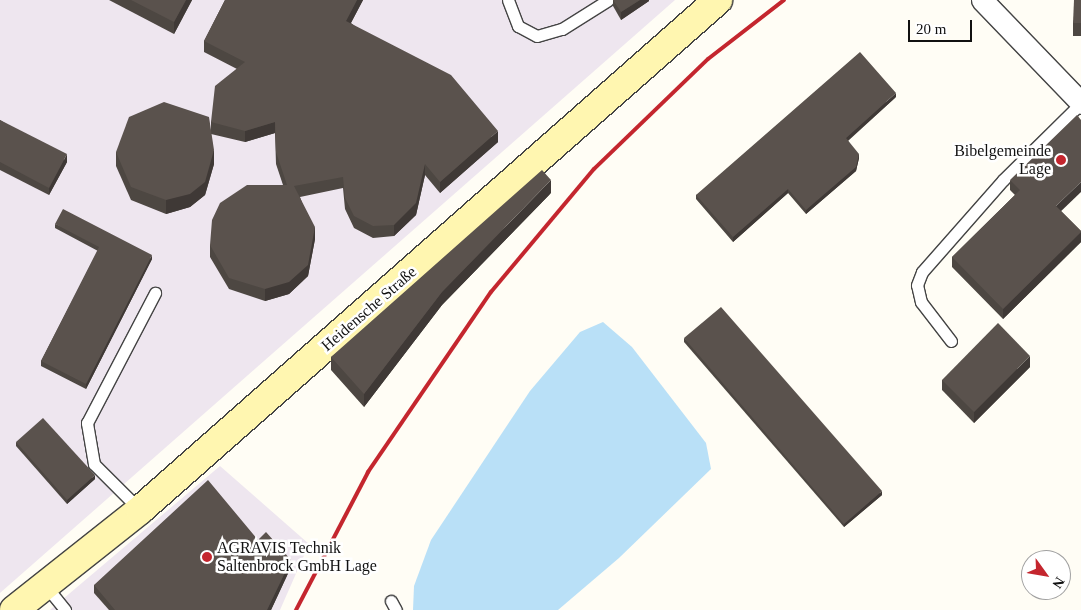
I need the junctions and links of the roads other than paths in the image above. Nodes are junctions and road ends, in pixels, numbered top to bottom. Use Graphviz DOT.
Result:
graph roads {
  1 [pos="508,0"];
  2 [pos="608,0"];
  3 [pos="718,0"];
  4 [pos="982,0"];
  5 [pos="1081,103"];
  6 [pos="155,293"];
  7 [pos="951,341"];
  8 [pos="140,510"];
  9 [pos="44,584"];
  10 [pos="14,610"];
  11 [pos="65,610"];
  1 -- 2 [label="lane"];
  3 -- 8 [label="main road, Heidensche Straße"];
  4 -- 5 [label="street"];
  5 -- 7 [label="lane"];
  6 -- 8 [label="lane"];
  8 -- 9 [label="main road, Heidensche Straße"];
  9 -- 10 [label="main road, Heidensche Straße"];
  9 -- 11 [label="lane"];
}
